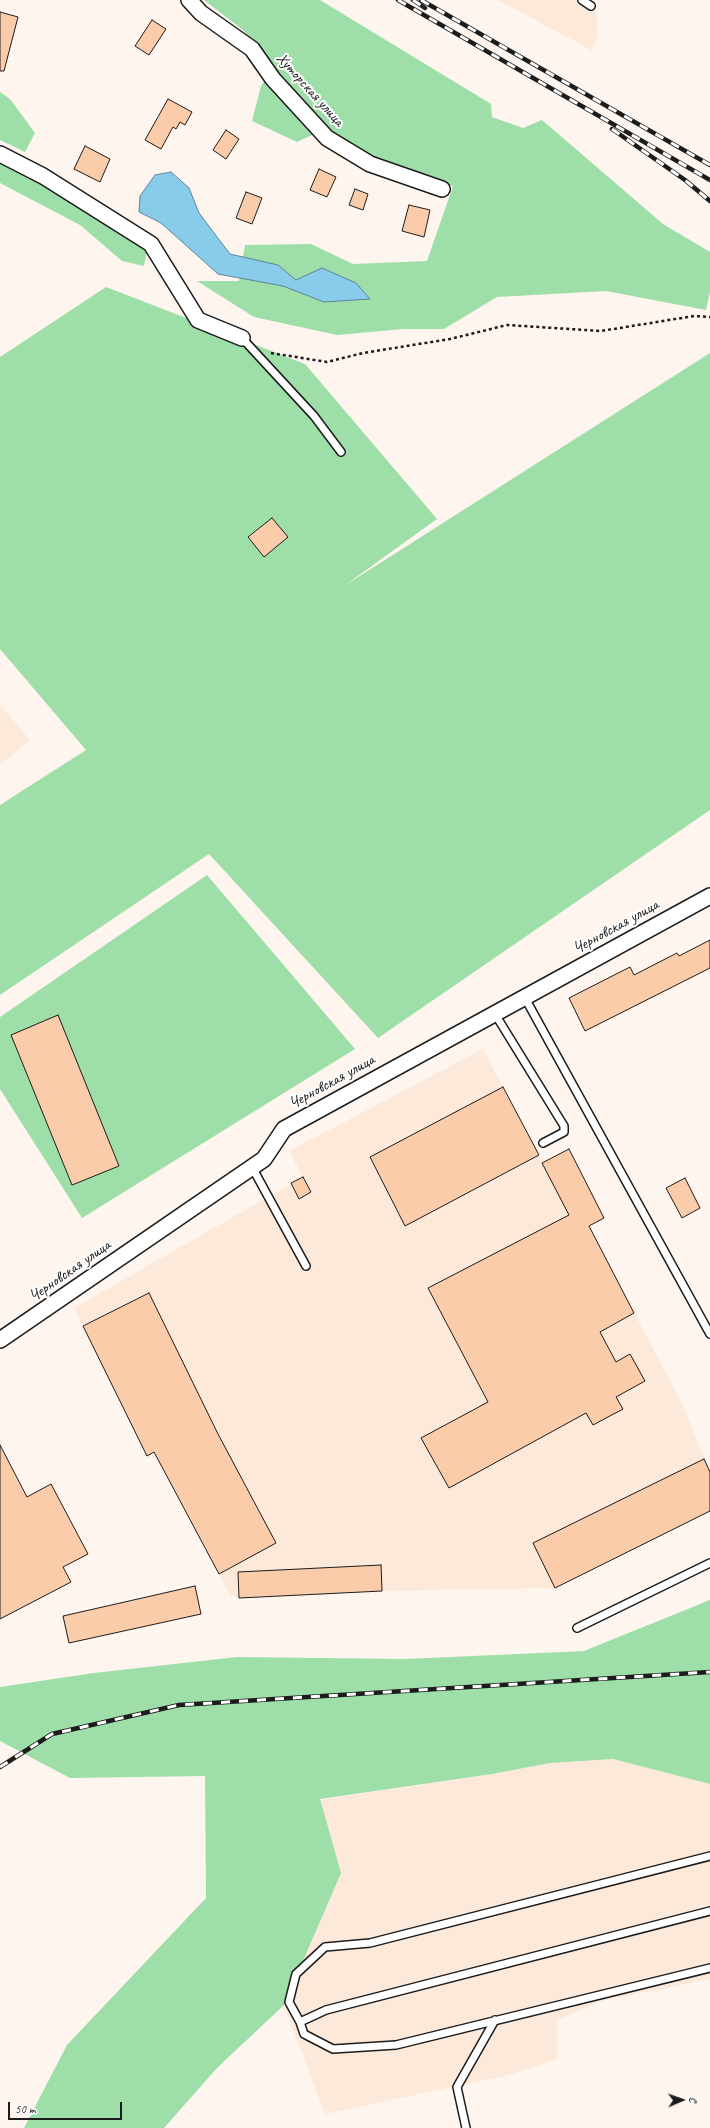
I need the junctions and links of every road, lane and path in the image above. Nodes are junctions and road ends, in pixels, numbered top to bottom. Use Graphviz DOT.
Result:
graph roads {
  1 [pos="189,0"];
  2 [pos="582,0"];
  3 [pos="591,6"];
  4 [pos="0,154"];
  5 [pos="442,189"];
  6 [pos="710,317"];
  7 [pos="242,338"];
  8 [pos="266,350"];
  9 [pos="341,452"];
  10 [pos="710,896"];
  11 [pos="524,998"];
  12 [pos="495,1014"];
  13 [pos="543,1143"];
  14 [pos="252,1167"];
  15 [pos="306,1266"];
  16 [pos="710,1334"];
  17 [pos="0,1340"];
  18 [pos="710,1563"];
  19 [pos="577,1628"];
  20 [pos="710,1856"];
  21 [pos="710,1911"];
  22 [pos="710,1968"];
  23 [pos="495,2020"];
  24 [pos="300,2022"];
  25 [pos="466,2128"];
  1 -- 5 [label="street, Хуторская улица"];
  2 -- 3 [label="lane"];
  4 -- 7 [label="street"];
  6 -- 8 [label="path"];
  7 -- 9 [label="lane"];
  10 -- 11 [label="street, Черновская улица"];
  11 -- 12 [label="street, Черновская улица"];
  11 -- 16 [label="lane"];
  12 -- 13 [label="lane"];
  12 -- 14 [label="street, Черновская улица"];
  14 -- 15 [label="lane"];
  14 -- 17 [label="street, Черновская улица"];
  18 -- 19 [label="lane"];
  20 -- 24 [label="lane"];
  21 -- 24 [label="lane"];
  22 -- 23 [label="lane"];
  23 -- 24 [label="lane"];
  23 -- 25 [label="lane"];
}
